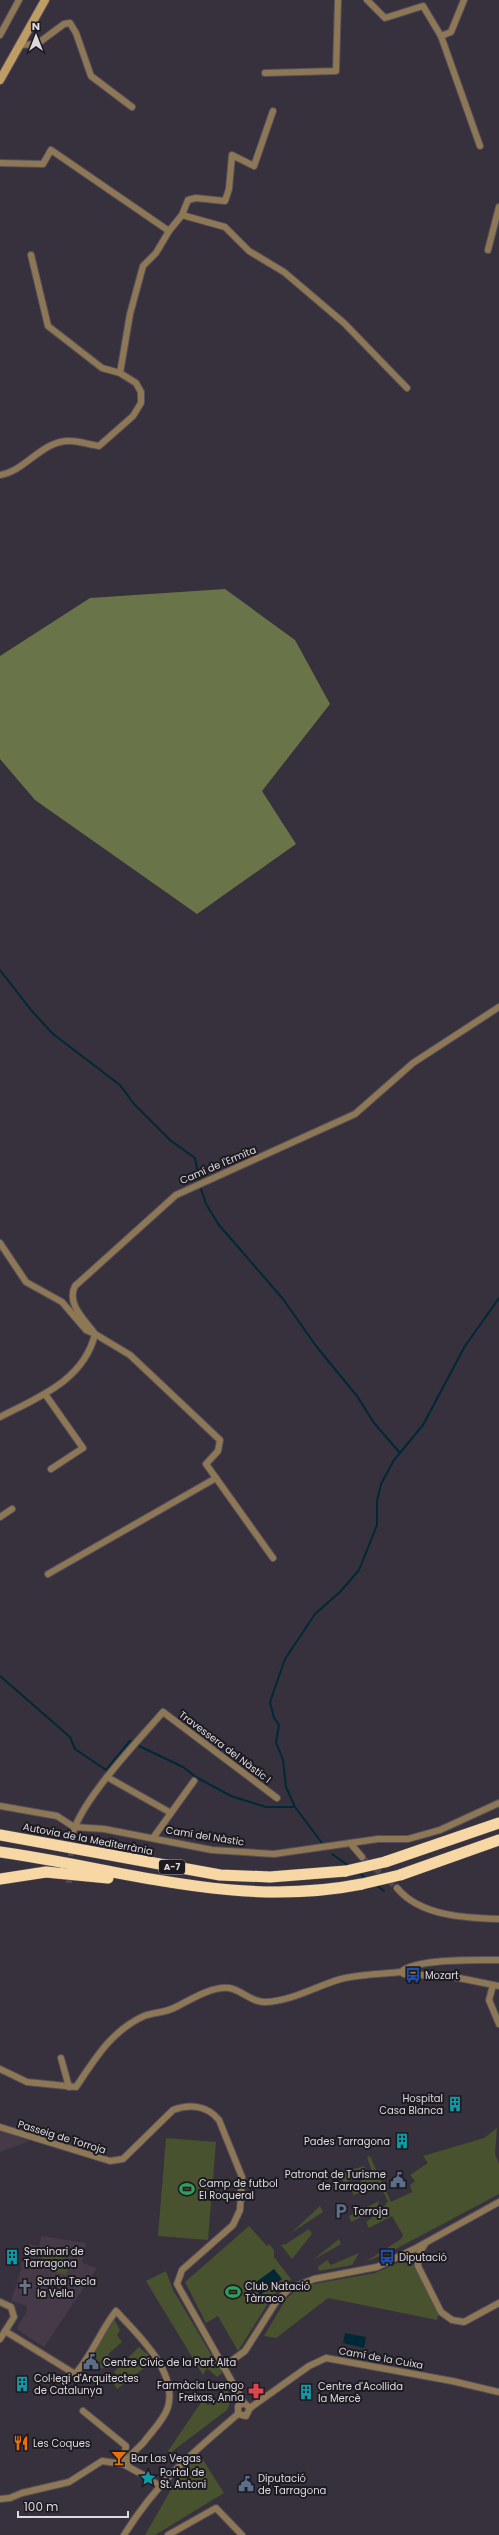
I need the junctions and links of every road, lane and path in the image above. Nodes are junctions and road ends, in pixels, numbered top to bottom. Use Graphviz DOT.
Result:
graph roads {
  1 [pos="19,0"];
  2 [pos="45,0"];
  3 [pos="338,0"];
  4 [pos="367,0"];
  5 [pos="464,0"];
  6 [pos="0,35"];
  7 [pos="441,36"];
  8 [pos="20,45"];
  9 [pos="264,73"];
  10 [pos="0,80"];
  11 [pos="132,107"];
  12 [pos="273,111"];
  13 [pos="480,146"];
  14 [pos="0,163"];
  15 [pos="499,207"];
  16 [pos="182,215"];
  17 [pos="169,231"];
  18 [pos="488,250"];
  19 [pos="31,255"];
  20 [pos="120,373"];
  21 [pos="407,388"];
  22 [pos="0,475"];
  23 [pos="499,1007"];
  24 [pos="0,1243"];
  25 [pos="95,1334"];
  26 [pos="45,1394"];
  27 [pos="0,1417"];
  28 [pos="51,1469"];
  29 [pos="216,1478"];
  30 [pos="12,1509"];
  31 [pos="0,1517"];
  32 [pos="273,1558"];
  33 [pos="48,1574"];
  34 [pos="107,1777"];
  35 [pos="194,1781"];
  36 [pos="276,1798"];
  37 [pos="499,1803"];
  38 [pos="0,1806"];
  39 [pos="171,1813"];
  40 [pos="499,1823"];
  41 [pos="74,1827"];
  42 [pos="0,1835"];
  43 [pos="72,1837"];
  44 [pos="153,1838"];
  45 [pos="499,1840"];
  46 [pos="350,1843"];
  47 [pos="0,1852"];
  48 [pos="362,1857"];
  49 [pos="0,1879"];
  50 [pos="174,1885"];
  51 [pos="397,1888"];
  52 [pos="499,1919"];
  53 [pos="499,1960"];
  54 [pos="401,1972"];
  55 [pos="496,1985"];
  56 [pos="499,2024"];
  57 [pos="61,2058"];
  58 [pos="0,2069"];
  59 [pos="70,2086"];
  60 [pos="0,2127"];
  61 [pos="499,2202"];
  62 [pos="425,2243"];
  63 [pos="0,2302"];
  64 [pos="499,2303"];
  65 [pos="5,2331"];
  66 [pos="0,2339"];
  67 [pos="223,2367"];
  68 [pos="499,2392"];
  69 [pos="244,2403"];
  70 [pos="250,2408"];
  71 [pos="83,2411"];
  72 [pos="238,2414"];
  73 [pos="123,2465"];
  74 [pos="159,2484"];
  75 [pos="0,2499"];
  76 [pos="124,2535"];
  77 [pos="168,2535"];
  78 [pos="242,2535"];
  1 -- 6 [label="street"];
  2 -- 8 [label="main road"];
  3 -- 9 [label="street"];
  4 -- 7 [label="street"];
  5 -- 7 [label="street"];
  7 -- 13 [label="street"];
  8 -- 10 [label="main road"];
  8 -- 11 [label="street"];
  12 -- 16 [label="street"];
  14 -- 17 [label="street"];
  15 -- 18 [label="street"];
  16 -- 17 [label="street"];
  16 -- 21 [label="street"];
  17 -- 20 [label="street"];
  19 -- 20 [label="street"];
  20 -- 22 [label="street"];
  23 -- 25 [label="street, Camí de l'Ermita"];
  24 -- 25 [label="street"];
  25 -- 26 [label="street"];
  25 -- 29 [label="street"];
  26 -- 27 [label="street"];
  26 -- 28 [label="street"];
  29 -- 32 [label="street"];
  29 -- 33 [label="street"];
  30 -- 31 [label="street"];
  34 -- 36 [label="street, Travessera del Nàstic I"];
  34 -- 39 [label="street"];
  34 -- 41 [label="street, Travessera del Nàstic I"];
  35 -- 39 [label="street"];
  37 -- 46 [label="street, Camí del Nàstic"];
  38 -- 41 [label="street, Camí del Nàstic"];
  39 -- 44 [label="street"];
  40 -- 42 [label="highway, Autovia de la Mediterrània / A-7, bridge"];
  41 -- 43 [label="street"];
  41 -- 44 [label="street, Camí del Nàstic"];
  44 -- 46 [label="street, Camí del Nàstic"];
  45 -- 50 [label="highway, A-7, bridge"];
  46 -- 48 [label="street"];
  47 -- 50 [label="highway, A-7"];
  49 -- 50 [label="highway"];
  51 -- 52 [label="street"];
  53 -- 54 [label="street"];
  54 -- 55 [label="street"];
  54 -- 59 [label="street"];
  55 -- 56 [label="street"];
  57 -- 59 [label="street"];
  58 -- 59 [label="street"];
  60 -- 67 [label="street, Passeig de Torroja"];
  61 -- 62 [label="street"];
  62 -- 64 [label="street"];
  62 -- 67 [label="street"];
  63 -- 65 [label="street"];
  65 -- 66 [label="street"];
  65 -- 73 [label="street"];
  67 -- 69 [label="street, Passeig de Torroja"];
  68 -- 70 [label="street, Camí de la Cuixa"];
  69 -- 70 [label="street, Passeig de Torroja"];
  69 -- 72 [label="street"];
  70 -- 72 [label="street, Camí de la Cuixa"];
  71 -- 73 [label="street"];
  72 -- 74 [label="street"];
  73 -- 74 [label="street"];
  73 -- 75 [label="street"];
  74 -- 76 [label="street"];
  77 -- 78 [label="street"];
}
